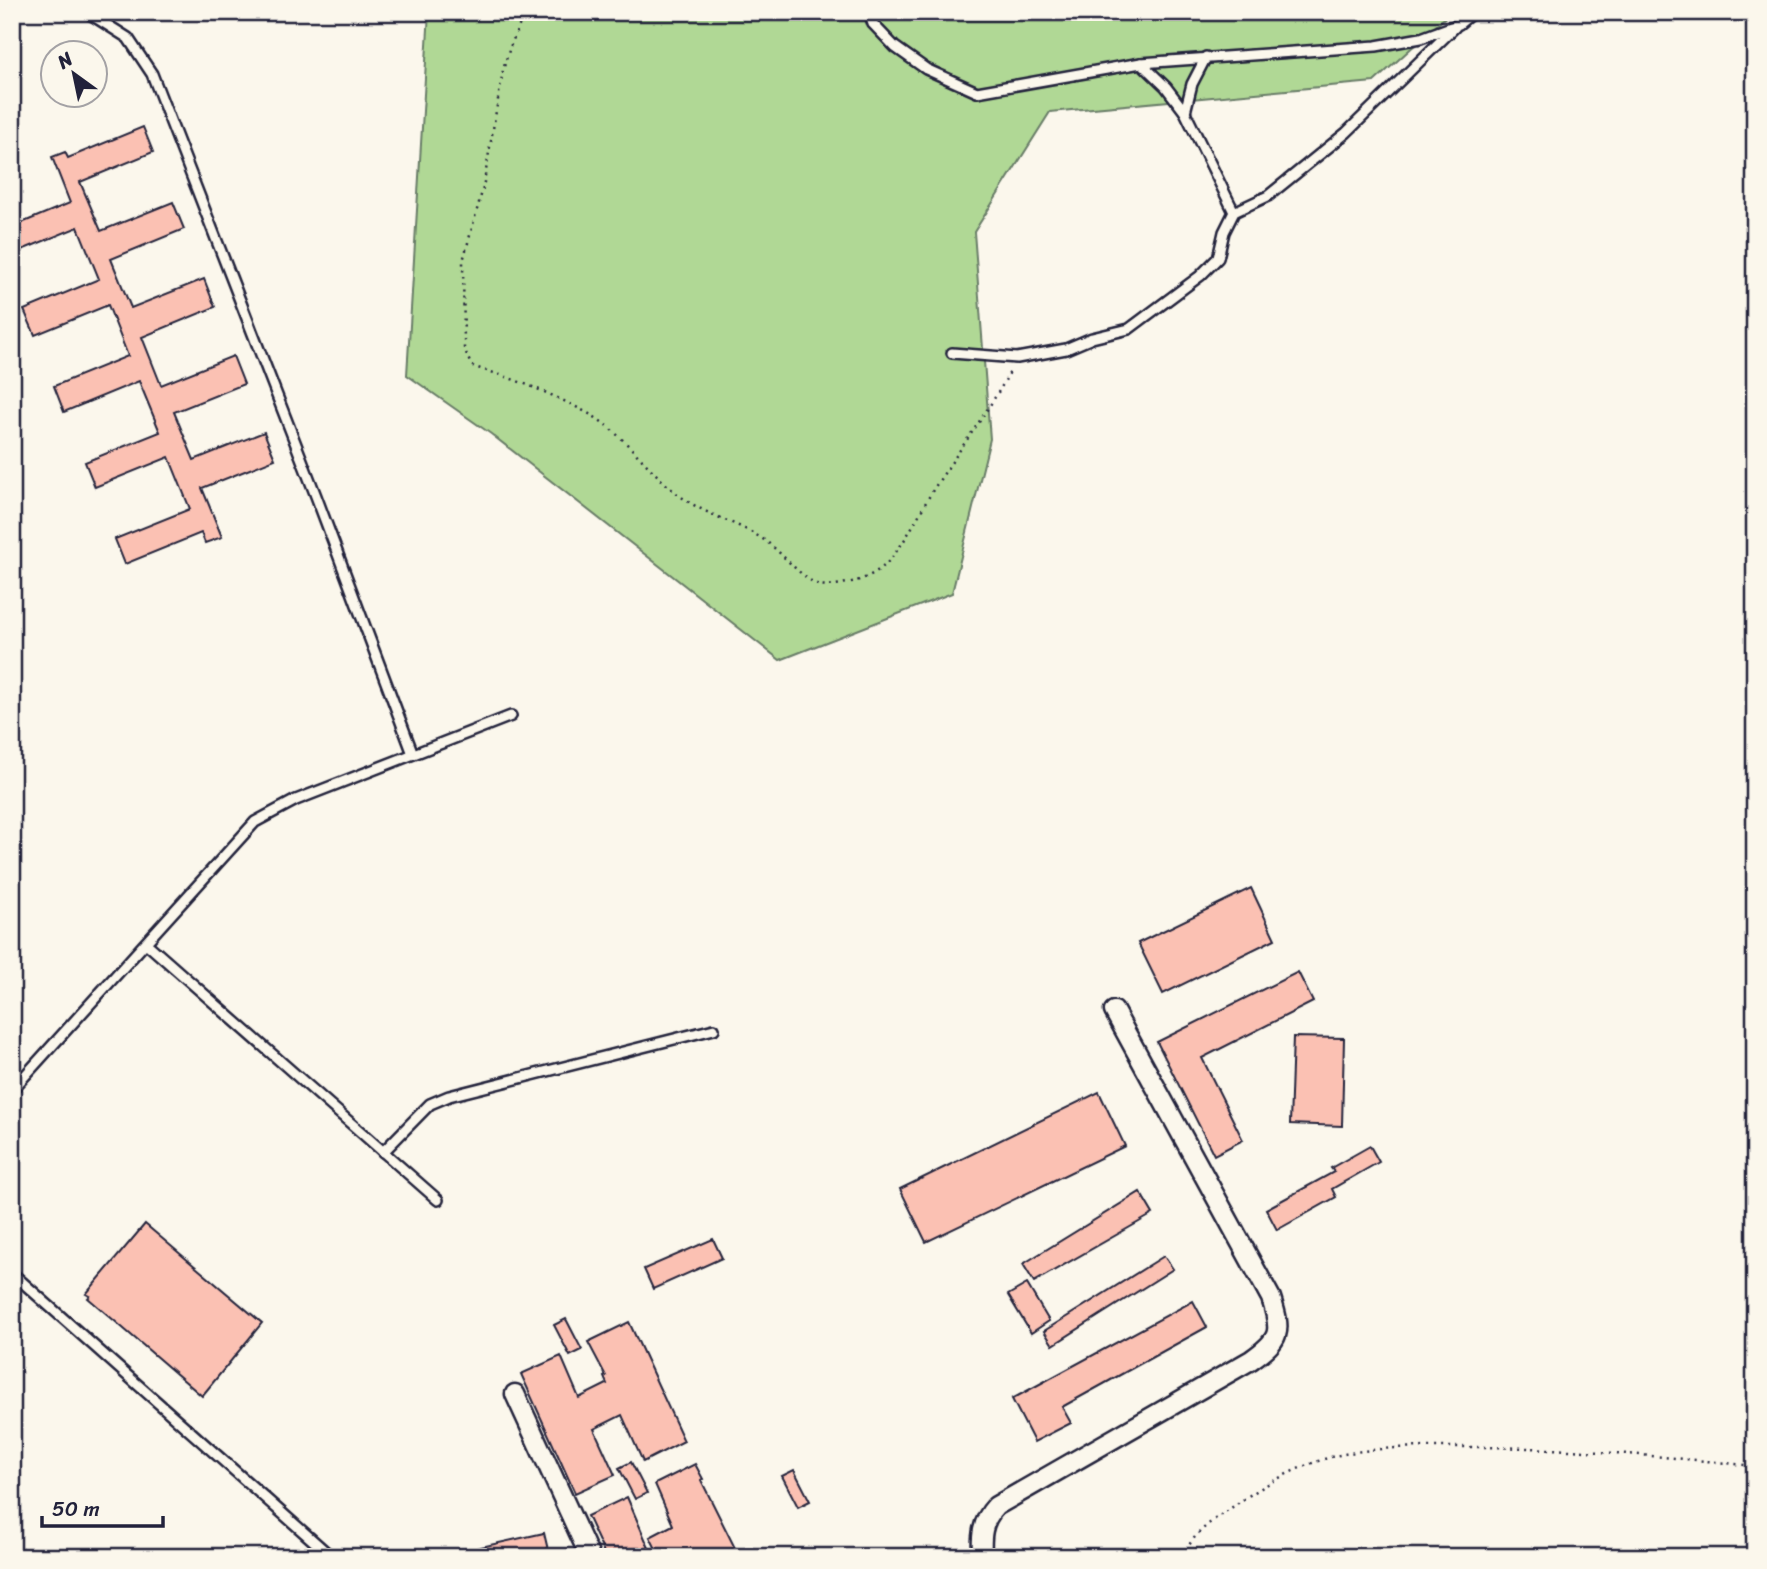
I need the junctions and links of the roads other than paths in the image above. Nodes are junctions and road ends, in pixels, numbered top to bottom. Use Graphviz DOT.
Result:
graph roads {
  1 [pos="88,12"];
  2 [pos="869,12"];
  3 [pos="1473,12"];
  4 [pos="1459,24"];
  5 [pos="1206,57"];
  6 [pos="1141,63"];
  7 [pos="1185,112"];
  8 [pos="1234,212"];
  9 [pos="952,352"];
  10 [pos="511,716"];
  11 [pos="412,754"];
  12 [pos="146,943"];
  13 [pos="1114,1011"];
  14 [pos="714,1029"];
  15 [pos="12,1090"];
  16 [pos="383,1152"];
  17 [pos="438,1200"];
  18 [pos="12,1273"];
  19 [pos="515,1394"];
  20 [pos="329,1557"];
  21 [pos="590,1557"];
  22 [pos="982,1557"];
  1 -- 11 [label="lane"];
  2 -- 6 [label="lane"];
  3 -- 4 [label="lane"];
  4 -- 5 [label="lane"];
  4 -- 8 [label="lane"];
  5 -- 6 [label="lane"];
  5 -- 7 [label="lane"];
  6 -- 7 [label="lane"];
  7 -- 8 [label="lane"];
  8 -- 9 [label="lane"];
  10 -- 11 [label="lane"];
  11 -- 12 [label="lane"];
  12 -- 15 [label="lane"];
  12 -- 16 [label="lane"];
  13 -- 22 [label="street"];
  14 -- 16 [label="lane"];
  16 -- 17 [label="lane"];
  18 -- 20 [label="lane"];
  19 -- 21 [label="street"];
}
